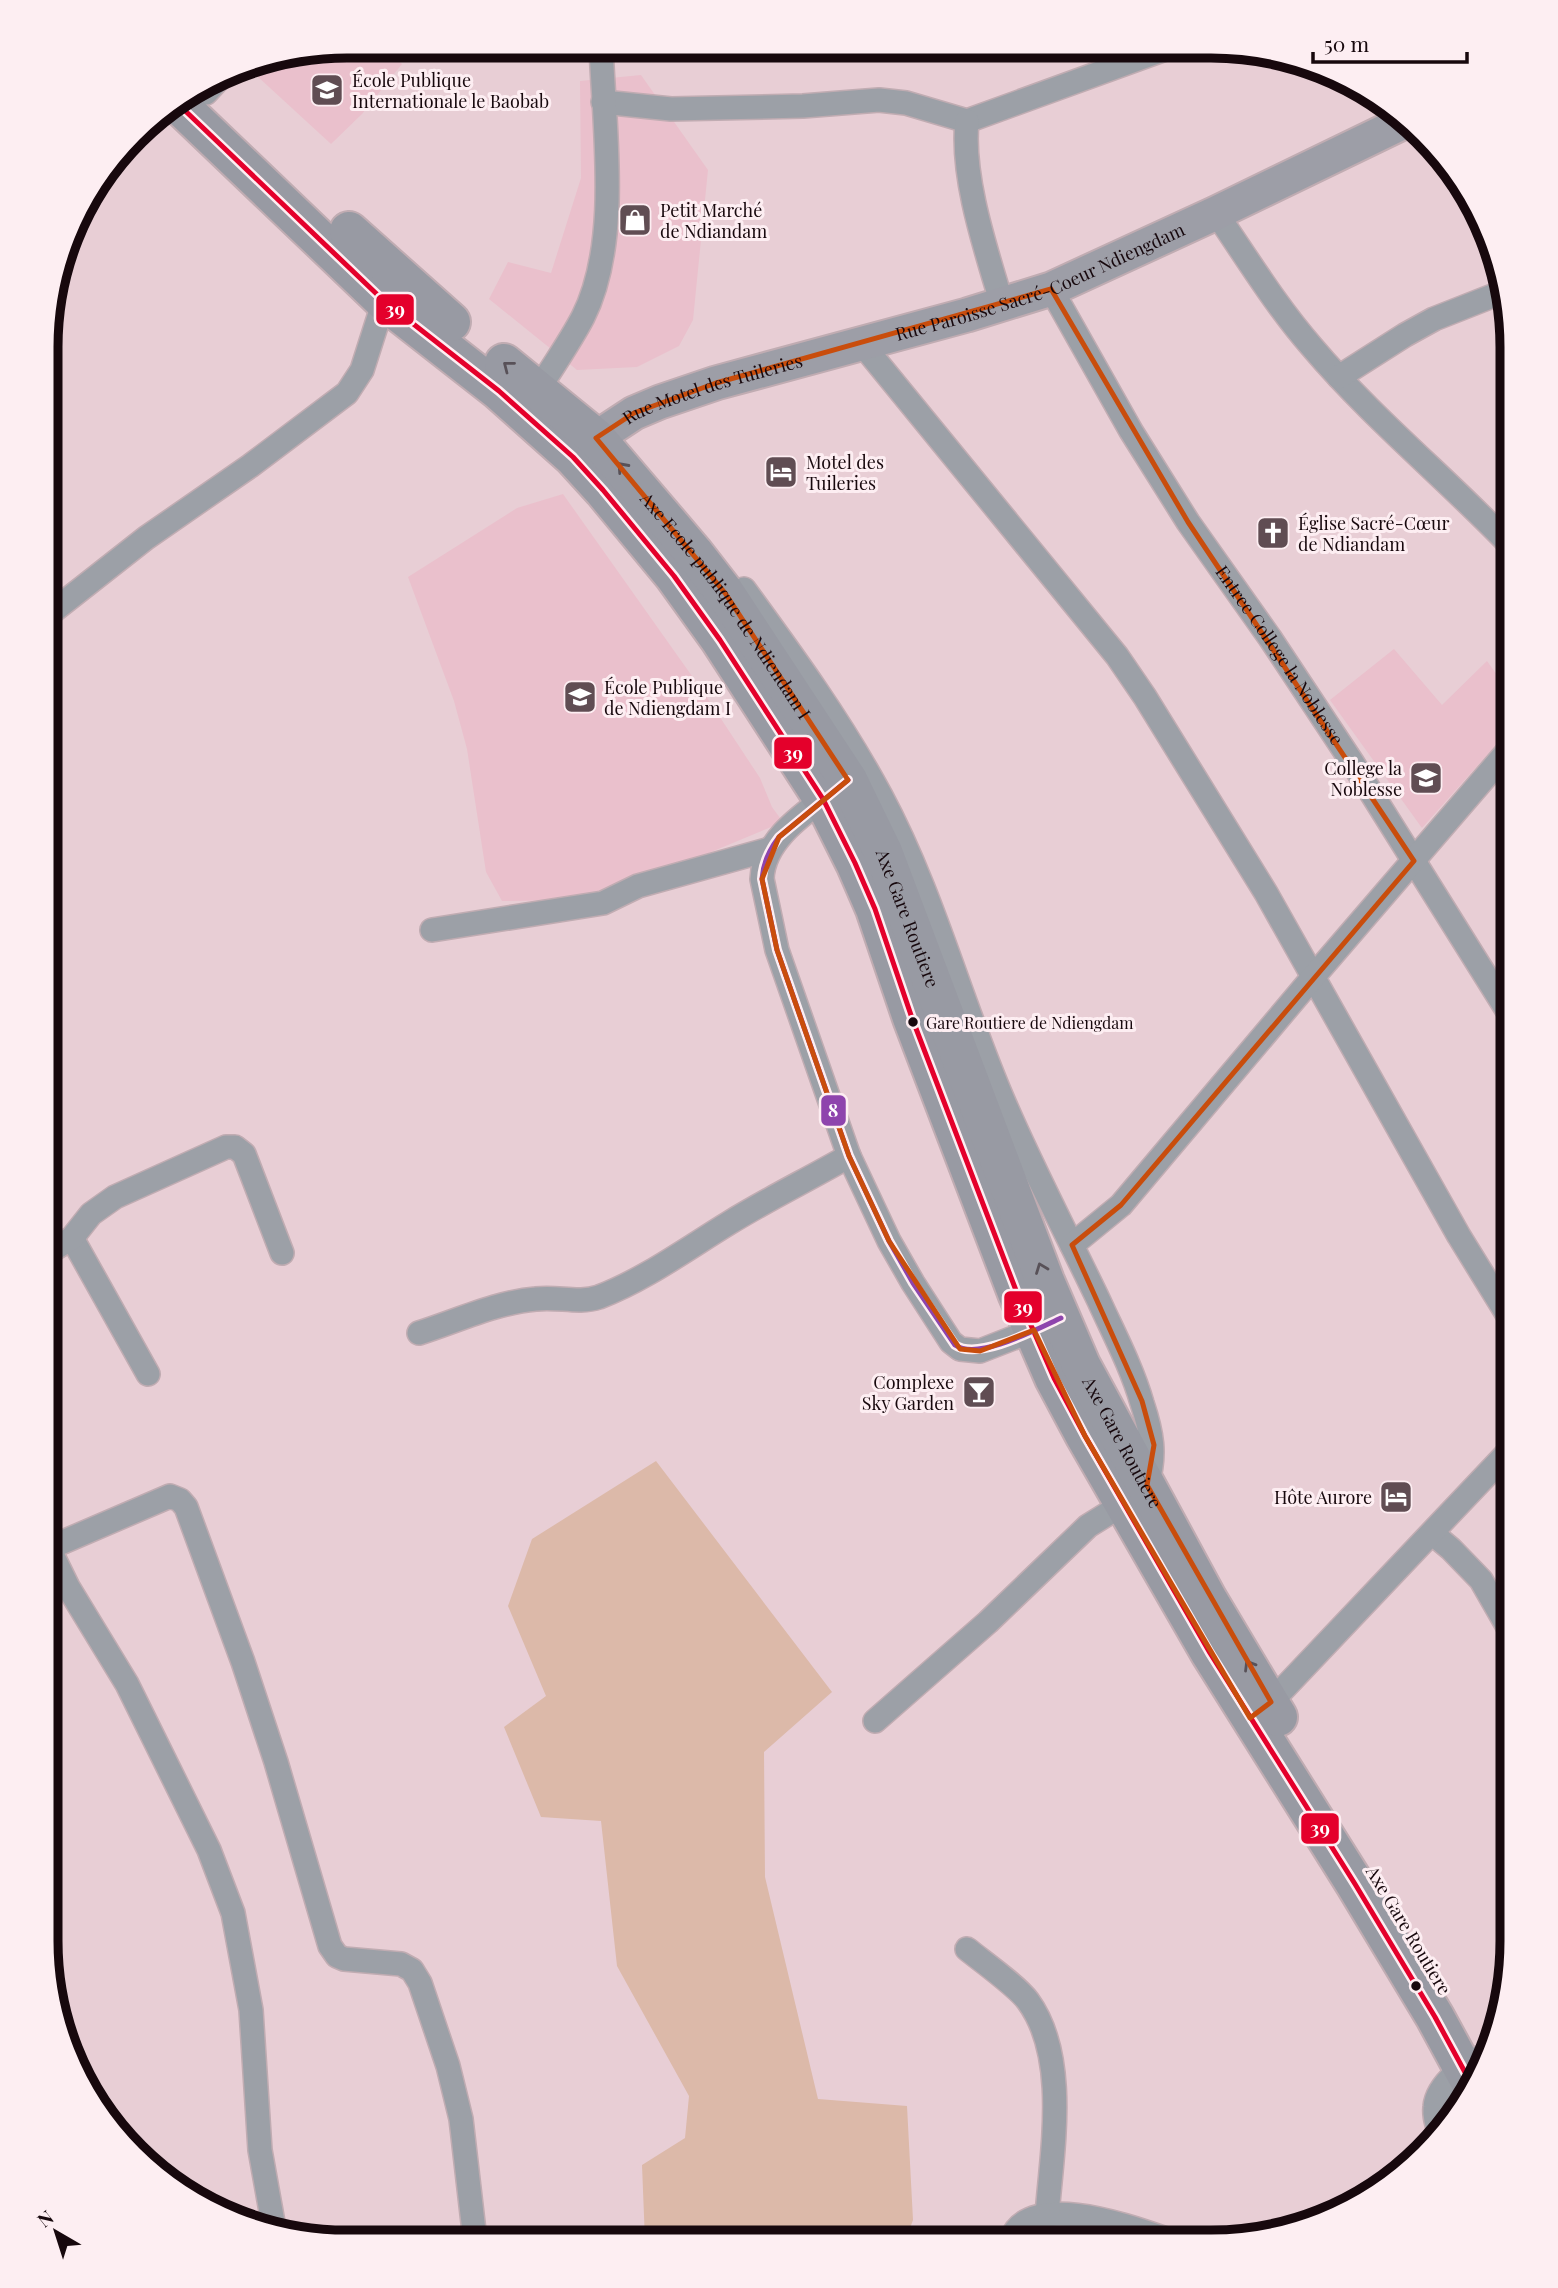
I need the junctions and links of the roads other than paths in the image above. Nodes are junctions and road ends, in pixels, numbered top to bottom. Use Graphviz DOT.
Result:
graph roads {
  1 [pos="601,58"];
  2 [pos="1140,58"];
  3 [pos="204,95"];
  4 [pos="205,95"];
  5 [pos="603,102"];
  6 [pos="967,121"];
  7 [pos="1397,125"];
  8 [pos="1216,213"];
  9 [pos="1051,289"];
  10 [pos="1496,295"];
  11 [pos="384,301"];
  12 [pos="1002,304"];
  13 [pos="862,344"];
  14 [pos="1339,377"];
  15 [pos="529,400"];
  16 [pos="584,447"];
  17 [pos="1500,535"];
  18 [pos="694,553"];
  19 [pos="58,607"];
  20 [pos="1500,760"];
  21 [pos="835,790"];
  22 [pos="770,849"];
  23 [pos="1414,861"];
  24 [pos="432,930"];
  25 [pos="1314,976"];
  26 [pos="1500,999"];
  27 [pos="849,1156"];
  28 [pos="72,1238"];
  29 [pos="1072,1245"];
  30 [pos="58,1246"];
  31 [pos="282,1253"];
  32 [pos="1500,1303"];
  33 [pos="1048,1324"];
  34 [pos="419,1333"];
  35 [pos="148,1374"];
  36 [pos="1500,1460"];
  37 [pos="1136,1494"];
  38 [pos="1433,1534"];
  39 [pos="58,1541"];
  40 [pos="58,1567"];
  41 [pos="1500,1613"];
  42 [pos="1260,1710"];
  43 [pos="875,1721"];
  44 [pos="967,1949"];
  45 [pos="1475,2059"];
  46 [pos="1470,2070"];
  47 [pos="1436,2123"];
  48 [pos="1047,2215"];
  49 [pos="274,2220"];
  50 [pos="474,2230"];
  51 [pos="1017,2230"];
  52 [pos="1140,2230"];
  1 -- 5 [label="street"];
  2 -- 6 [label="street"];
  3 -- 11 [label="highway"];
  15 -- 4 [label="highway, one-way"];
  5 -- 6 [label="street"];
  5 -- 15 [label="street"];
  6 -- 12 [label="street"];
  7 -- 8 [label="street, Rue Paroisse Sacré-Coeur Ndiengdam"];
  8 -- 9 [label="street, Rue Paroisse Sacré-Coeur Ndiengdam"];
  8 -- 14 [label="street"];
  9 -- 12 [label="street, Rue Paroisse Sacré-Coeur Ndiengdam"];
  9 -- 23 [label="street, Entree College la Noblesse"];
  10 -- 14 [label="street"];
  11 -- 15 [label="highway"];
  11 -- 19 [label="street"];
  12 -- 13 [label="street, Rue Paroisse Sacré-Coeur Ndiengdam"];
  13 -- 16 [label="street, Rue Motel des Tuileries"];
  13 -- 25 [label="street"];
  14 -- 17 [label="street"];
  15 -- 16 [label="highway"];
  18 -- 16 [label="highway, Axe Ecole publique de Ndiendam I, one-way"];
  16 -- 21 [label="highway, Axe Ecole publique de Ndiendam I"];
  18 -- 21 [label="highway, Axe Ecole publique de Ndiendam I"];
  18 -- 29 [label="street"];
  20 -- 23 [label="street"];
  21 -- 22 [label="street"];
  21 -- 33 [label="highway, Axe Gare Routiere"];
  22 -- 24 [label="street"];
  22 -- 27 [label="street"];
  23 -- 25 [label="street"];
  23 -- 26 [label="street, Entree College la Noblesse"];
  25 -- 29 [label="street"];
  25 -- 32 [label="street"];
  27 -- 33 [label="street"];
  27 -- 34 [label="street"];
  28 -- 30 [label="street"];
  28 -- 31 [label="street"];
  28 -- 35 [label="street"];
  29 -- 37 [label="street"];
  33 -- 37 [label="highway, Axe Gare Routiere"];
  36 -- 38 [label="street"];
  37 -- 42 [label="highway, Axe Gare Routiere"];
  37 -- 43 [label="street"];
  38 -- 41 [label="street"];
  38 -- 42 [label="street"];
  39 -- 50 [label="street"];
  40 -- 49 [label="street"];
  42 -- 45 [label="highway, Axe Gare Routiere"];
  44 -- 48 [label="street"];
  46 -- 47 [label="street"];
  48 -- 51 [label="street"];
  48 -- 52 [label="street"];
}
